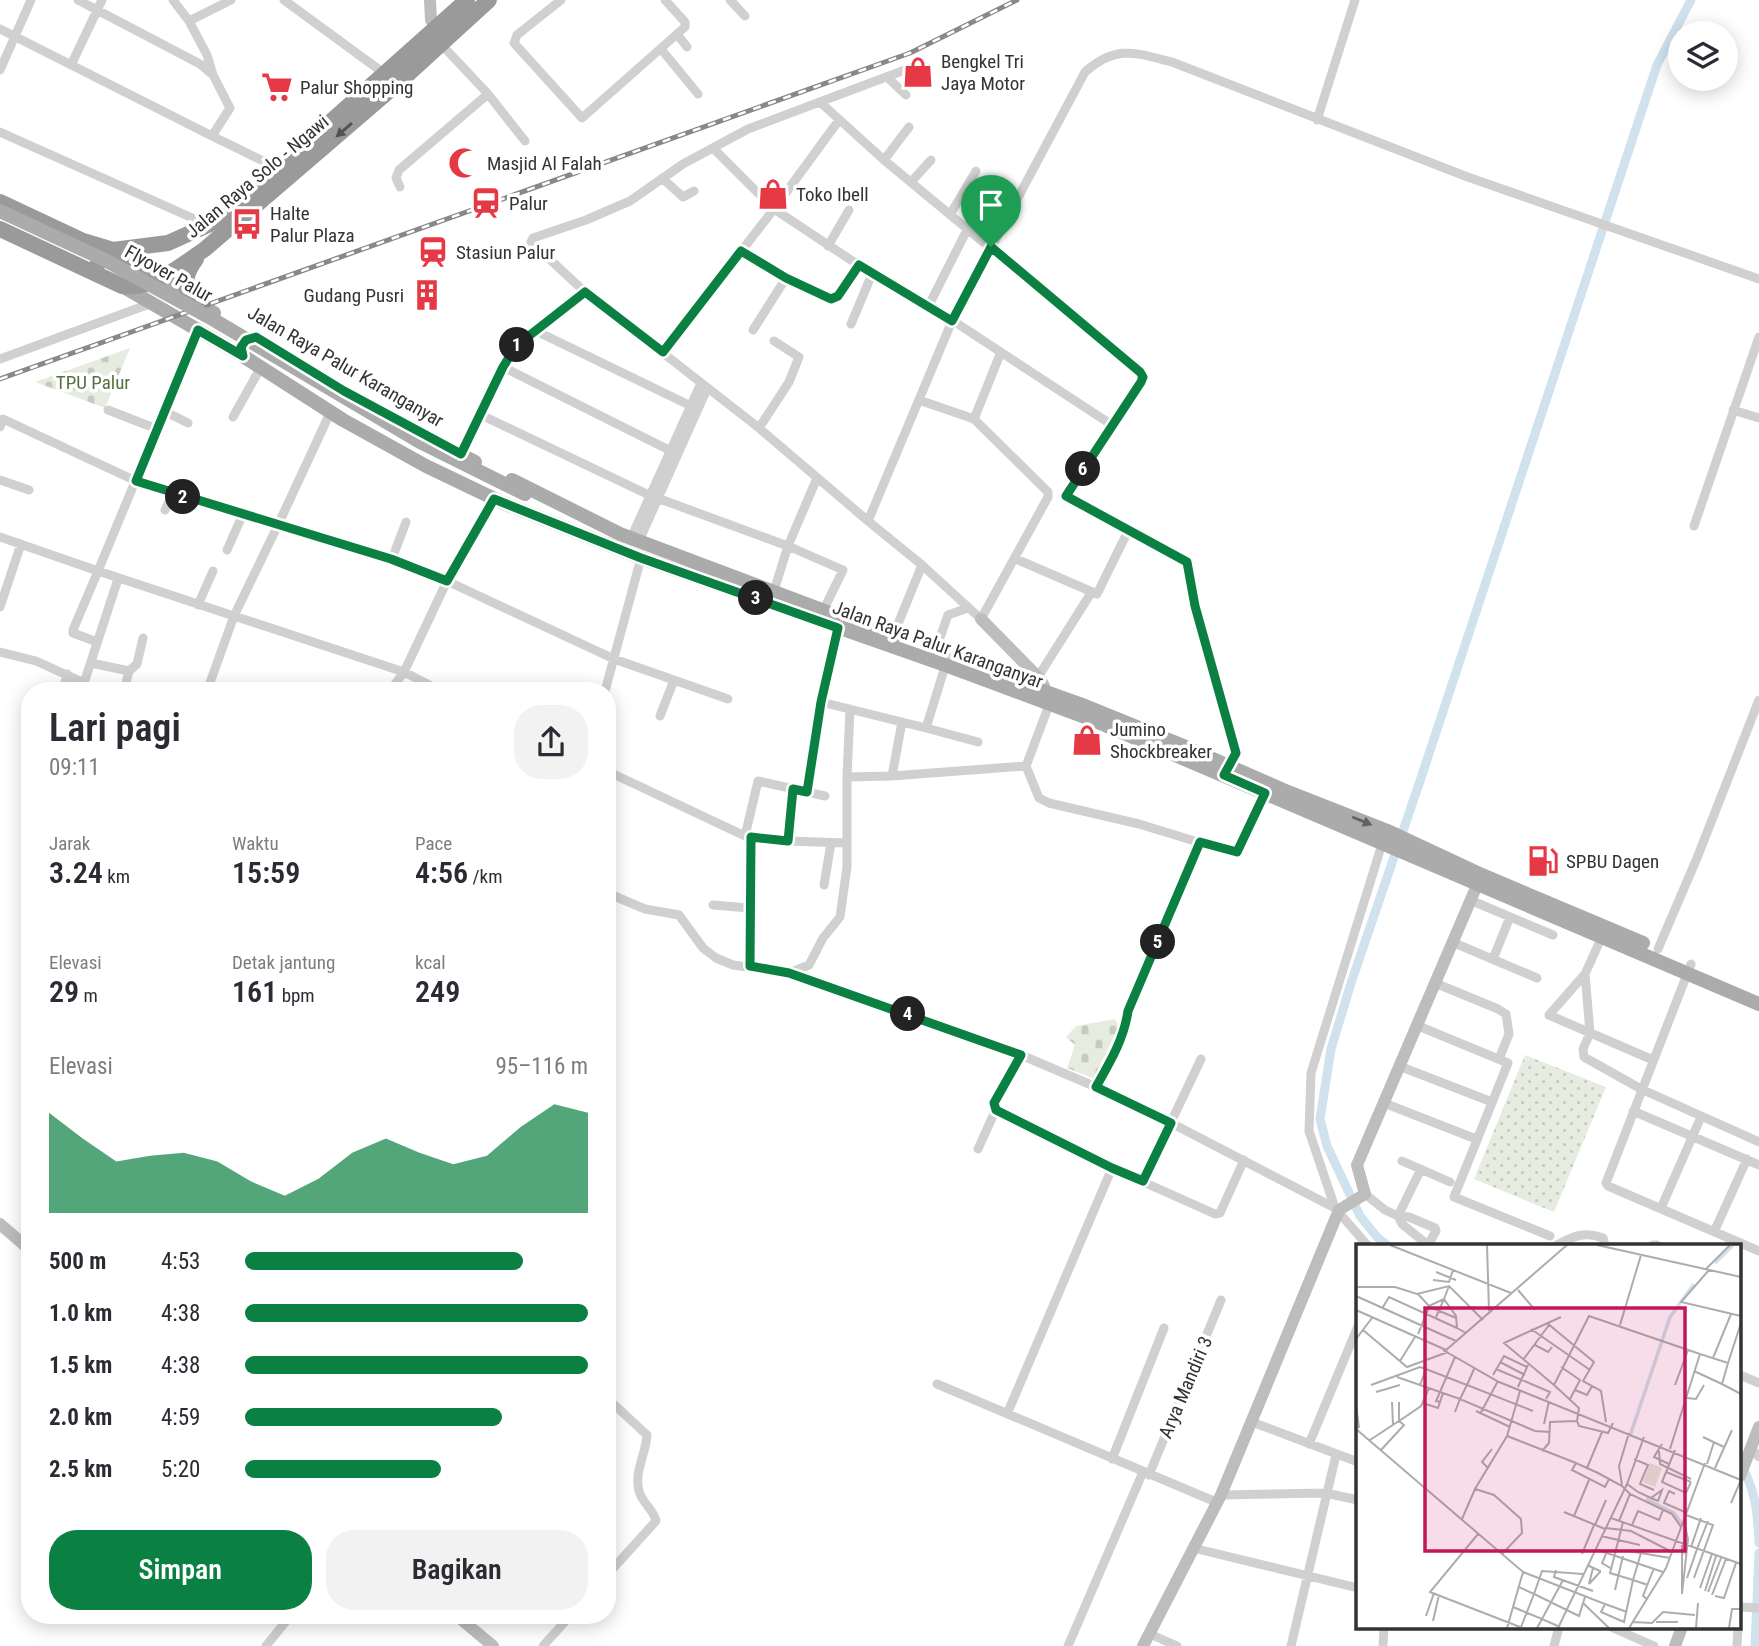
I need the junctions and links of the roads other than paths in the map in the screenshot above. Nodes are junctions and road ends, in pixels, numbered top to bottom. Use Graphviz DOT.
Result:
graph roads {
  1 [pos="31,0"];
  2 [pos="78,0"];
  3 [pos="102,0"];
  4 [pos="173,0"];
  5 [pos="231,0"];
  6 [pos="284,0"];
  7 [pos="429,0"];
  8 [pos="467,0"];
  9 [pos="489,0"];
  10 [pos="561,0"];
  11 [pos="664,0"];
  12 [pos="730,0"];
  13 [pos="1355,0"];
  14 [pos="97,10"];
  15 [pos="745,16"];
  16 [pos="188,21"];
  17 [pos="436,27"];
  18 [pos="0,29"];
  19 [pos="677,34"];
  20 [pos="15,36"];
  21 [pos="441,44"];
  22 [pos="687,47"];
  23 [pos="661,49"];
  24 [pos="72,63"];
  25 [pos="918,65"];
  26 [pos="0,70"];
  27 [pos="213,75"];
  28 [pos="887,77"];
  29 [pos="391,80"];
  30 [pos="488,93"];
  31 [pos="698,94"];
  32 [pos="906,94"];
  33 [pos="821,103"];
  34 [pos="839,120"];
  35 [pos="1317,120"];
  36 [pos="909,127"];
  37 [pos="0,132"];
  38 [pos="212,136"];
  39 [pos="525,141"];
  40 [pos="713,148"];
  41 [pos="884,160"];
  42 [pos="931,160"];
  43 [pos="976,172"];
  44 [pos="278,173"];
  45 [pos="662,178"];
  46 [pos="911,181"];
  47 [pos="400,187"];
  48 [pos="694,191"];
  49 [pos="0,202"];
  50 [pos="774,209"];
  51 [pos="849,210"];
  52 [pos="0,211"];
  53 [pos="951,213"];
  54 [pos="0,219"];
  55 [pos="208,225"];
  56 [pos="968,228"];
  57 [pos="0,229"];
  58 [pos="83,241"];
  59 [pos="828,246"];
  60 [pos="991,247"];
  61 [pos="205,249"];
  62 [pos="113,250"];
  63 [pos="741,251"];
  64 [pos="72,262"];
  65 [pos="859,265"];
  66 [pos="97,274"];
  67 [pos="872,274"];
  68 [pos="786,278"];
  69 [pos="157,279"];
  70 [pos="1759,279"];
  71 [pos="122,286"];
  72 [pos="585,292"];
  73 [pos="189,298"];
  74 [pos="152,303"];
  75 [pos="929,305"];
  76 [pos="952,321"];
  77 [pos="851,324"];
  78 [pos="198,330"];
  79 [pos="534,330"];
  80 [pos="753,330"];
  81 [pos="256,337"];
  82 [pos="1759,337"];
  83 [pos="774,341"];
  84 [pos="663,352"];
  85 [pos="1001,352"];
  86 [pos="243,356"];
  87 [pos="0,359"];
  88 [pos="261,367"];
  89 [pos="503,367"];
  90 [pos="704,386"];
  91 [pos="919,400"];
  92 [pos="689,405"];
  93 [pos="108,410"];
  94 [pos="1733,410"];
  95 [pos="164,411"];
  96 [pos="330,413"];
  97 [pos="481,415"];
  98 [pos="233,417"];
  99 [pos="1759,418"];
  100 [pos="974,419"];
  101 [pos="1,421"];
  102 [pos="188,424"];
  103 [pos="1112,425"];
  104 [pos="759,428"];
  105 [pos="157,429"];
  106 [pos="673,452"];
  107 [pos="461,454"];
  108 [pos="817,478"];
  109 [pos="0,480"];
  110 [pos="136,481"];
  111 [pos="29,490"];
  112 [pos="173,494"];
  113 [pos="653,496"];
  114 [pos="523,497"];
  115 [pos="494,499"];
  116 [pos="165,510"];
  117 [pos="243,514"];
  118 [pos="868,521"];
  119 [pos="406,522"];
  120 [pos="278,525"];
  121 [pos="1693,526"];
  122 [pos="614,531"];
  123 [pos="1128,531"];
  124 [pos="0,537"];
  125 [pos="635,539"];
  126 [pos="21,544"];
  127 [pos="604,544"];
  128 [pos="788,546"];
  129 [pos="227,550"];
  130 [pos="641,558"];
  131 [pos="391,559"];
  132 [pos="1016,559"];
  133 [pos="922,565"];
  134 [pos="98,571"];
  135 [pos="213,572"];
  136 [pos="118,579"];
  137 [pos="447,581"];
  138 [pos="1091,593"];
  139 [pos="771,597"];
  140 [pos="198,605"];
  141 [pos="0,607"];
  142 [pos="968,608"];
  143 [pos="234,616"];
  144 [pos="821,616"];
  145 [pos="981,619"];
  146 [pos="841,623"];
  147 [pos="143,638"];
  148 [pos="891,641"];
  149 [pos="97,642"];
  150 [pos="0,652"];
  151 [pos="614,659"];
  152 [pos="940,659"];
  153 [pos="91,663"];
  154 [pos="128,671"];
  155 [pos="404,672"];
  156 [pos="67,674"];
  157 [pos="1038,677"];
  158 [pos="674,680"];
  159 [pos="65,682"];
  160 [pos="126,682"];
  161 [pos="210,682"];
  162 [pos="397,682"];
  163 [pos="423,682"];
  164 [pos="608,682"];
  165 [pos="728,699"];
  166 [pos="1049,700"];
  167 [pos="1759,700"];
  168 [pos="821,702"];
  169 [pos="850,709"];
  170 [pos="660,716"];
  171 [pos="902,722"];
  172 [pos="926,728"];
  173 [pos="978,742"];
  174 [pos="1026,766"];
  175 [pos="1226,770"];
  176 [pos="616,775"];
  177 [pos="892,776"];
  178 [pos="847,777"];
  179 [pos="1267,788"];
  180 [pos="793,789"];
  181 [pos="807,792"];
  182 [pos="825,796"];
  183 [pos="748,836"];
  184 [pos="788,841"];
  185 [pos="1387,841"];
  186 [pos="1200,842"];
  187 [pos="831,843"];
  188 [pos="847,843"];
  189 [pos="1479,879"];
  190 [pos="824,885"];
  191 [pos="616,897"];
  192 [pos="1470,900"];
  193 [pos="713,905"];
  194 [pos="749,908"];
  195 [pos="1510,917"];
  196 [pos="1604,931"];
  197 [pos="1553,935"];
  198 [pos="1452,942"];
  199 [pos="1656,954"];
  200 [pos="1493,959"];
  201 [pos="750,966"];
  202 [pos="1689,968"];
  203 [pos="789,973"];
  204 [pos="1585,974"];
  205 [pos="1537,978"];
  206 [pos="1435,983"];
  207 [pos="1759,994"];
  208 [pos="1759,1004"];
  209 [pos="1416,1026"];
  210 [pos="1590,1033"];
  211 [pos="1021,1055"];
  212 [pos="1201,1059"];
  213 [pos="1653,1060"];
  214 [pos="1504,1061"];
  215 [pos="1399,1066"];
  216 [pos="1096,1087"];
  217 [pos="1641,1089"];
  218 [pos="1492,1102"];
  219 [pos="1384,1103"];
  220 [pos="996,1110"];
  221 [pos="1633,1111"];
  222 [pos="1701,1117"];
  223 [pos="1171,1123"];
  224 [pos="1691,1136"];
  225 [pos="1476,1139"];
  226 [pos="1759,1142"];
  227 [pos="978,1149"];
  228 [pos="1747,1159"];
  229 [pos="1244,1160"];
  230 [pos="1402,1161"];
  231 [pos="1759,1164"];
  232 [pos="1112,1168"];
  233 [pos="1421,1169"];
  234 [pos="1143,1181"];
  235 [pos="1450,1182"];
  236 [pos="1363,1195"];
  237 [pos="1339,1208"];
  238 [pos="1661,1208"];
  239 [pos="0,1224"];
  240 [pos="1714,1232"];
  241 [pos="1550,1236"];
  242 [pos="21,1242"];
  243 [pos="1366,1244"];
  244 [pos="1559,1244"];
  245 [pos="1605,1244"];
  246 [pos="1759,1251"];
  247 [pos="1221,1300"];
  248 [pos="1164,1328"];
  249 [pos="1356,1331"];
  250 [pos="1742,1377"];
  251 [pos="1759,1383"];
  252 [pos="937,1384"];
  253 [pos="616,1406"];
  254 [pos="1007,1414"];
  255 [pos="1252,1422"];
  256 [pos="1759,1427"];
  257 [pos="1309,1444"];
  258 [pos="1753,1451"];
  259 [pos="1336,1455"];
  260 [pos="1112,1459"];
  261 [pos="1356,1461"];
  262 [pos="1742,1472"];
  263 [pos="1146,1474"];
  264 [pos="1325,1493"];
  265 [pos="1219,1499"];
  266 [pos="1356,1500"];
  267 [pos="1193,1548"];
  268 [pos="616,1565"];
  269 [pos="1306,1577"];
  270 [pos="1356,1588"];
  271 [pos="1742,1607"];
  272 [pos="1759,1608"];
  273 [pos="284,1624"];
  274 [pos="467,1624"];
  275 [pos="563,1624"];
  276 [pos="1384,1628"];
  277 [pos="1559,1628"];
  278 [pos="1613,1628"];
  279 [pos="1682,1628"];
  280 [pos="1738,1628"];
  281 [pos="1150,1633"];
  282 [pos="266,1646"];
  283 [pos="493,1646"];
  284 [pos="543,1646"];
  285 [pos="1068,1646"];
  286 [pos="1143,1646"];
  287 [pos="1177,1646"];
  288 [pos="1291,1646"];
  289 [pos="1383,1646"];
  290 [pos="1554,1646"];
  291 [pos="1654,1646"];
  292 [pos="1675,1646"];
  293 [pos="1737,1646"];
  1 -- 20 [label="street"];
  2 -- 14 [label="street"];
  3 -- 14 [label="street"];
  4 -- 16 [label="street"];
  5 -- 16 [label="street"];
  6 -- 29 [label="street"];
  7 -- 17 [label="street"];
  8 -- 17 [label="highway, Jalan Raya Solo - Ngawi"];
  9 -- 21 [label="highway, Jalan Raya Solo - Ngawi"];
  10 -- 23 [label="street"];
  11 -- 19 [label="street"];
  12 -- 15 [label="street"];
  13 -- 35 [label="street"];
  14 -- 24 [label="street"];
  14 -- 27 [label="street"];
  16 -- 27 [label="street"];
  17 -- 29 [label="highway, Jalan Raya Solo - Ngawi"];
  18 -- 20 [label="street"];
  19 -- 22 [label="street"];
  19 -- 23 [label="street"];
  20 -- 24 [label="street"];
  20 -- 26 [label="street"];
  21 -- 29 [label="highway, Jalan Raya Solo - Ngawi"];
  21 -- 30 [label="street"];
  23 -- 31 [label="street"];
  24 -- 38 [label="street"];
  25 -- 28 [label="street"];
  27 -- 38 [label="street"];
  28 -- 32 [label="street"];
  28 -- 33 [label="street"];
  29 -- 44 [label="highway, Jalan Raya Solo - Ngawi"];
  29 -- 61 [label="highway, Jalan Raya Solo - Ngawi, one-way"];
  30 -- 39 [label="street"];
  30 -- 47 [label="street"];
  33 -- 34 [label="street"];
  33 -- 40 [label="street"];
  34 -- 41 [label="street"];
  34 -- 50 [label="street"];
  35 -- 60 [label="street"];
  35 -- 70 [label="street"];
  36 -- 41 [label="street"];
  37 -- 55 [label="street"];
  38 -- 44 [label="street"];
  40 -- 45 [label="street"];
  40 -- 50 [label="street"];
  41 -- 46 [label="street"];
  42 -- 46 [label="street"];
  43 -- 53 [label="street"];
  44 -- 55 [label="highway, Jalan Raya Solo - Ngawi"];
  45 -- 48 [label="street"];
  45 -- 72 [label="street"];
  46 -- 53 [label="street"];
  49 -- 58 [label="highway, Jalan Raya Solo - Ngawi"];
  50 -- 59 [label="street"];
  50 -- 63 [label="street"];
  51 -- 59 [label="street"];
  52 -- 114 [label="main road, Flyover Palur, bridge"];
  53 -- 56 [label="street"];
  54 -- 114 [label="main road, Flyover Palur"];
  55 -- 62 [label="highway, Jalan Raya Solo - Ngawi"];
  56 -- 60 [label="street"];
  56 -- 75 [label="street"];
  57 -- 64 [label="highway"];
  58 -- 62 [label="highway, Jalan Raya Solo - Ngawi"];
  58 -- 64 [label="highway"];
  59 -- 65 [label="street"];
  60 -- 76 [label="street"];
  60 -- 103 [label="street"];
  61 -- 69 [label="highway, Jalan Raya Solo - Ngawi"];
  61 -- 73 [label="highway"];
  62 -- 66 [label="highway"];
  62 -- 69 [label="highway"];
  63 -- 68 [label="street"];
  63 -- 84 [label="street"];
  64 -- 66 [label="highway"];
  65 -- 67 [label="street"];
  65 -- 68 [label="street"];
  66 -- 71 [label="highway"];
  67 -- 75 [label="street"];
  67 -- 77 [label="street"];
  68 -- 80 [label="street"];
  69 -- 71 [label="highway, Jalan Raya Solo - Ngawi"];
  69 -- 73 [label="main road, Jalan Raya Palur Karanganyar"];
  71 -- 74 [label="main road, Jalan Raya Palur Karanganyar"];
  72 -- 79 [label="street"];
  72 -- 84 [label="street"];
  73 -- 81 [label="main road, Jalan Raya Palur Karanganyar"];
  74 -- 78 [label="main road, Jalan Raya Palur Karanganyar"];
  74 -- 87 [label="street"];
  75 -- 76 [label="street"];
  76 -- 85 [label="street"];
  76 -- 91 [label="street"];
  78 -- 86 [label="main road, Jalan Raya Palur Karanganyar"];
  78 -- 95 [label="street"];
  79 -- 89 [label="street"];
  79 -- 92 [label="street"];
  81 -- 86 [label="main road"];
  81 -- 107 [label="main road, Jalan Raya Palur Karanganyar"];
  82 -- 94 [label="street"];
  83 -- 104 [label="street"];
  84 -- 90 [label="street"];
  85 -- 100 [label="street"];
  85 -- 103 [label="street"];
  86 -- 88 [label="main road, Jalan Raya Palur Karanganyar"];
  88 -- 96 [label="main road, Jalan Raya Palur Karanganyar"];
  88 -- 98 [label="street"];
  89 -- 97 [label="street"];
  89 -- 106 [label="street"];
  90 -- 92 [label="street"];
  90 -- 104 [label="street"];
  90 -- 106 [label="street"];
  91 -- 100 [label="street"];
  91 -- 118 [label="street"];
  92 -- 106 [label="street"];
  93 -- 105 [label="street"];
  94 -- 99 [label="street"];
  94 -- 121 [label="street"];
  95 -- 102 [label="street"];
  95 -- 105 [label="street"];
  96 -- 115 [label="main road, Jalan Raya Palur Karanganyar"];
  96 -- 120 [label="street"];
  97 -- 107 [label="street"];
  97 -- 113 [label="street"];
  100 -- 132 [label="street"];
  101 -- 110 [label="street"];
  103 -- 123 [label="street"];
  104 -- 108 [label="street"];
  105 -- 110 [label="street"];
  106 -- 113 [label="street"];
  107 -- 122 [label="main road, Jalan Raya Palur Karanganyar"];
  108 -- 118 [label="street"];
  108 -- 128 [label="street"];
  109 -- 111 [label="street"];
  110 -- 112 [label="street"];
  110 -- 134 [label="street"];
  112 -- 116 [label="street"];
  112 -- 117 [label="street"];
  113 -- 125 [label="street"];
  113 -- 128 [label="street"];
  114 -- 122 [label="main road, Flyover Palur"];
  114 -- 127 [label="main road, Flyover Palur"];
  115 -- 127 [label="main road, Jalan Raya Palur Karanganyar"];
  115 -- 137 [label="street"];
  117 -- 120 [label="street"];
  117 -- 129 [label="street"];
  118 -- 133 [label="street"];
  119 -- 131 [label="street"];
  120 -- 131 [label="street"];
  120 -- 143 [label="street"];
  122 -- 125 [label="main road, Jalan Raya Palur Karanganyar"];
  123 -- 138 [label="street"];
  123 -- 175 [label="street"];
  124 -- 126 [label="street"];
  125 -- 139 [label="main road, Jalan Raya Palur Karanganyar"];
  126 -- 134 [label="street"];
  126 -- 141 [label="street"];
  127 -- 130 [label="main road, Jalan Raya Palur Karanganyar"];
  128 -- 139 [label="street"];
  128 -- 144 [label="street"];
  130 -- 139 [label="main road, Jalan Raya Palur Karanganyar"];
  130 -- 151 [label="street"];
  131 -- 137 [label="street"];
  132 -- 138 [label="street"];
  132 -- 145 [label="street"];
  133 -- 142 [label="street"];
  133 -- 148 [label="street"];
  134 -- 136 [label="street"];
  134 -- 149 [label="street"];
  135 -- 140 [label="street"];
  136 -- 140 [label="street"];
  136 -- 149 [label="street"];
  137 -- 151 [label="street"];
  137 -- 155 [label="street"];
  138 -- 157 [label="street"];
  139 -- 144 [label="main road, Jalan Raya Palur Karanganyar"];
  140 -- 143 [label="street"];
  142 -- 145 [label="street"];
  142 -- 152 [label="street"];
  143 -- 155 [label="street"];
  143 -- 161 [label="street"];
  144 -- 146 [label="main road, Jalan Raya Palur Karanganyar"];
  145 -- 157 [label="street"];
  146 -- 148 [label="main road, Jalan Raya Palur Karanganyar"];
  146 -- 168 [label="street"];
  147 -- 154 [label="street"];
  148 -- 152 [label="main road, Jalan Raya Palur Karanganyar"];
  149 -- 153 [label="street"];
  150 -- 156 [label="street"];
  151 -- 158 [label="street"];
  151 -- 164 [label="street"];
  152 -- 166 [label="main road, Jalan Raya Palur Karanganyar"];
  152 -- 172 [label="street"];
  153 -- 154 [label="street"];
  153 -- 156 [label="street"];
  154 -- 160 [label="street"];
  155 -- 162 [label="street"];
  155 -- 163 [label="street"];
  156 -- 159 [label="street"];
  157 -- 166 [label="street"];
  158 -- 165 [label="street"];
  158 -- 170 [label="street"];
  166 -- 174 [label="street"];
  166 -- 175 [label="main road, Jalan Raya Palur Karanganyar"];
  167 -- 199 [label="street"];
  168 -- 169 [label="street"];
  168 -- 181 [label="street"];
  169 -- 171 [label="street"];
  169 -- 178 [label="street"];
  171 -- 172 [label="street"];
  171 -- 177 [label="street"];
  172 -- 173 [label="street"];
  174 -- 177 [label="street"];
  174 -- 186 [label="street"];
  175 -- 179 [label="main road, Jalan Raya Palur Karanganyar"];
  176 -- 183 [label="street"];
  177 -- 178 [label="street"];
  178 -- 188 [label="street"];
  179 -- 185 [label="main road, Jalan Raya Palur Karanganyar"];
  179 -- 186 [label="street"];
  180 -- 181 [label="street"];
  180 -- 183 [label="street"];
  180 -- 184 [label="street"];
  181 -- 182 [label="street"];
  183 -- 184 [label="street"];
  183 -- 194 [label="street"];
  184 -- 187 [label="street"];
  185 -- 189 [label="main road, Jalan Raya Palur Karanganyar"];
  185 -- 237 [label="street"];
  186 -- 216 [label="street"];
  187 -- 188 [label="street"];
  187 -- 190 [label="street"];
  188 -- 203 [label="street"];
  189 -- 192 [label="street"];
  189 -- 196 [label="main road, Jalan Raya Palur Karanganyar"];
  191 -- 201 [label="street"];
  192 -- 195 [label="street"];
  192 -- 198 [label="street"];
  193 -- 194 [label="street"];
  194 -- 201 [label="street"];
  195 -- 197 [label="street"];
  195 -- 200 [label="street"];
  196 -- 199 [label="main road, Jalan Raya Palur Karanganyar"];
  196 -- 204 [label="street"];
  198 -- 200 [label="street"];
  198 -- 206 [label="street"];
  199 -- 202 [label="main road, Jalan Raya Palur Karanganyar"];
  200 -- 205 [label="street"];
  201 -- 203 [label="street"];
  202 -- 207 [label="main road, Jalan Raya Palur Karanganyar"];
  202 -- 208 [label="main road, Jalan Raya Palur Karanganyar"];
  202 -- 213 [label="street"];
  203 -- 211 [label="street"];
  204 -- 210 [label="street"];
  204 -- 210 [label="street"];
  206 -- 209 [label="street"];
  206 -- 214 [label="street"];
  209 -- 214 [label="street"];
  209 -- 215 [label="street"];
  210 -- 213 [label="street"];
  210 -- 217 [label="street"];
  211 -- 216 [label="street"];
  211 -- 220 [label="street"];
  212 -- 223 [label="street"];
  213 -- 217 [label="street"];
  214 -- 218 [label="street"];
  215 -- 218 [label="street"];
  215 -- 219 [label="street"];
  216 -- 223 [label="street"];
  217 -- 221 [label="street"];
  217 -- 222 [label="street"];
  218 -- 225 [label="street"];
  219 -- 225 [label="street"];
  219 -- 236 [label="street"];
  220 -- 227 [label="street"];
  220 -- 232 [label="street"];
  221 -- 224 [label="street"];
  221 -- 238 [label="street"];
  222 -- 224 [label="street"];
  222 -- 226 [label="street"];
  223 -- 229 [label="street"];
  223 -- 234 [label="street"];
  224 -- 228 [label="street"];
  224 -- 238 [label="street"];
  225 -- 241 [label="street"];
  228 -- 231 [label="street"];
  228 -- 240 [label="street"];
  229 -- 234 [label="street"];
  229 -- 237 [label="street"];
  230 -- 233 [label="street"];
  232 -- 234 [label="street"];
  232 -- 254 [label="street"];
  233 -- 235 [label="street"];
  233 -- 236 [label="street"];
  236 -- 237 [label="street"];
  237 -- 243 [label="street"];
  237 -- 255 [label="street"];
  238 -- 240 [label="street"];
  239 -- 242 [label="street"];
  240 -- 246 [label="street"];
  244 -- 245 [label="street"];
  247 -- 263 [label="street, Arya Mandiri 3"];
  248 -- 260 [label="street"];
  249 -- 257 [label="street"];
  250 -- 251 [label="street"];
  252 -- 254 [label="street"];
  253 -- 268 [label="street"];
  254 -- 260 [label="street"];
  255 -- 257 [label="street"];
  255 -- 265 [label="street"];
  256 -- 258 [label="street"];
  257 -- 259 [label="street"];
  258 -- 262 [label="street"];
  259 -- 261 [label="street"];
  259 -- 264 [label="street"];
  260 -- 263 [label="street"];
  263 -- 265 [label="street"];
  263 -- 285 [label="street, Arya Mandiri 3"];
  264 -- 265 [label="street"];
  264 -- 266 [label="street"];
  264 -- 269 [label="street"];
  265 -- 267 [label="street"];
  267 -- 269 [label="street"];
  267 -- 281 [label="street"];
  269 -- 270 [label="street"];
  269 -- 288 [label="street"];
  271 -- 272 [label="street"];
  273 -- 282 [label="street"];
  274 -- 283 [label="street"];
  275 -- 284 [label="street"];
  276 -- 289 [label="street"];
  277 -- 290 [label="street"];
  278 -- 291 [label="street"];
  279 -- 292 [label="street"];
  280 -- 293 [label="street"];
  281 -- 286 [label="street"];
  281 -- 287 [label="street"];
}
